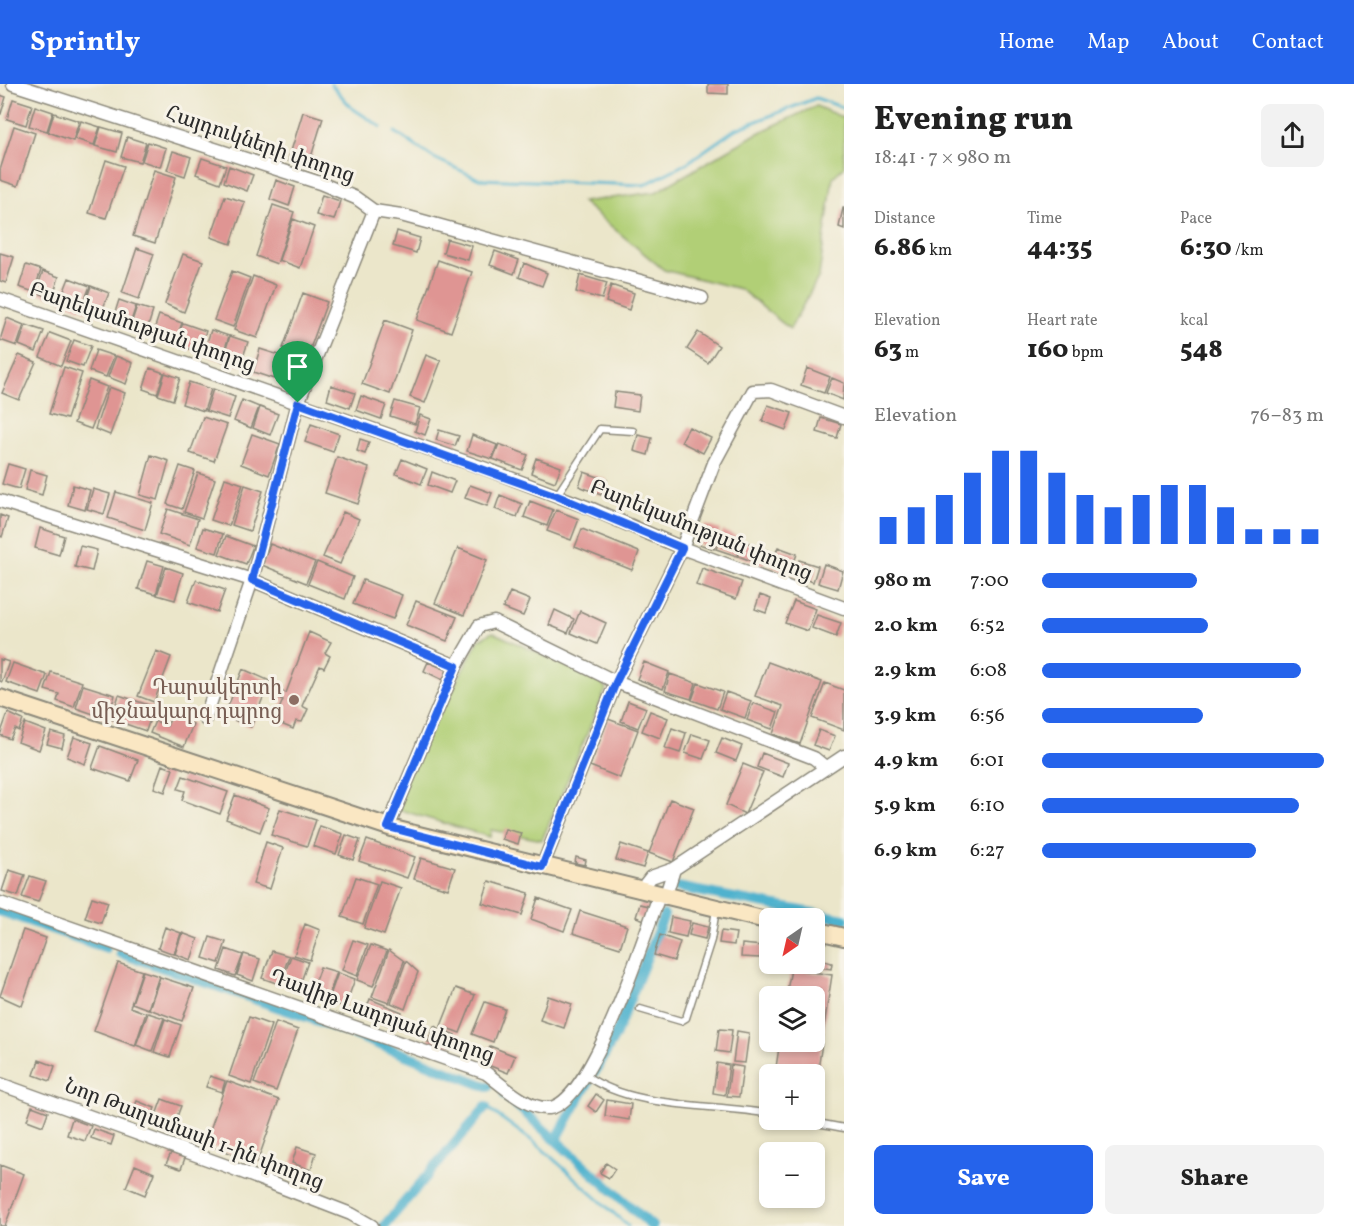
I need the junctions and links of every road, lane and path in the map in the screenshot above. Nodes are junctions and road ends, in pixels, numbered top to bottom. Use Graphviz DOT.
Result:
graph roads {
  1 [pos="13,84"];
  2 [pos="374,211"];
  3 [pos="702,298"];
  4 [pos="0,299"];
  5 [pos="298,403"];
  6 [pos="844,417"];
  7 [pos="633,431"];
  8 [pos="557,496"];
  9 [pos="0,501"];
  10 [pos="682,548"];
  11 [pos="252,580"];
  12 [pos="844,608"];
  13 [pos="456,666"];
  14 [pos="616,682"];
  15 [pos="0,698"];
  16 [pos="205,719"];
  17 [pos="844,756"];
  18 [pos="825,767"];
  19 [pos="388,827"];
  20 [pos="542,867"];
  21 [pos="674,869"];
  22 [pos="640,891"];
  23 [pos="662,897"];
  24 [pos="0,903"];
  25 [pos="716,910"];
  26 [pos="759,919"];
  27 [pos="825,933"];
  28 [pos="844,937"];
  29 [pos="640,1009"];
  30 [pos="585,1075"];
  31 [pos="0,1084"];
  32 [pos="759,1113"];
  33 [pos="825,1124"];
  34 [pos="844,1128"];
  35 [pos="372,1226"];
  1 -- 2 [label="street, Հայդուկների փողոց"];
  2 -- 3 [label="street, Հայդուկների փողոց"];
  2 -- 5 [label="street"];
  4 -- 5 [label="street, Բարեկամության փողոց"];
  5 -- 8 [label="street, Բարեկամության փողոց"];
  5 -- 11 [label="street"];
  6 -- 10 [label="street"];
  7 -- 8 [label="lane"];
  8 -- 10 [label="street, Բարեկամության փողոց"];
  9 -- 11 [label="street"];
  10 -- 12 [label="street, Բարեկամության փողոց"];
  10 -- 14 [label="street"];
  11 -- 13 [label="street"];
  11 -- 16 [label="street"];
  13 -- 14 [label="street"];
  13 -- 19 [label="street"];
  14 -- 18 [label="street"];
  14 -- 20 [label="street"];
  15 -- 19 [label="main road"];
  17 -- 18 [label="street"];
  18 -- 21 [label="street"];
  19 -- 20 [label="main road"];
  20 -- 22 [label="main road"];
  21 -- 22 [label="street"];
  21 -- 23 [label="street, Դավիթ Լադոյան փողոց"];
  22 -- 23 [label="main road"];
  23 -- 25 [label="main road"];
  23 -- 30 [label="street, Դավիթ Լադոյան փողոց"];
  24 -- 30 [label="street, Դավիթ Լադոյան փողոց"];
  25 -- 26 [label="main road"];
  25 -- 29 [label="lane"];
  27 -- 28 [label="main road"];
  30 -- 32 [label="lane"];
  31 -- 35 [label="street, Նոր Թաղամասի 1-ին փողոց"];
  33 -- 34 [label="lane"];
}
